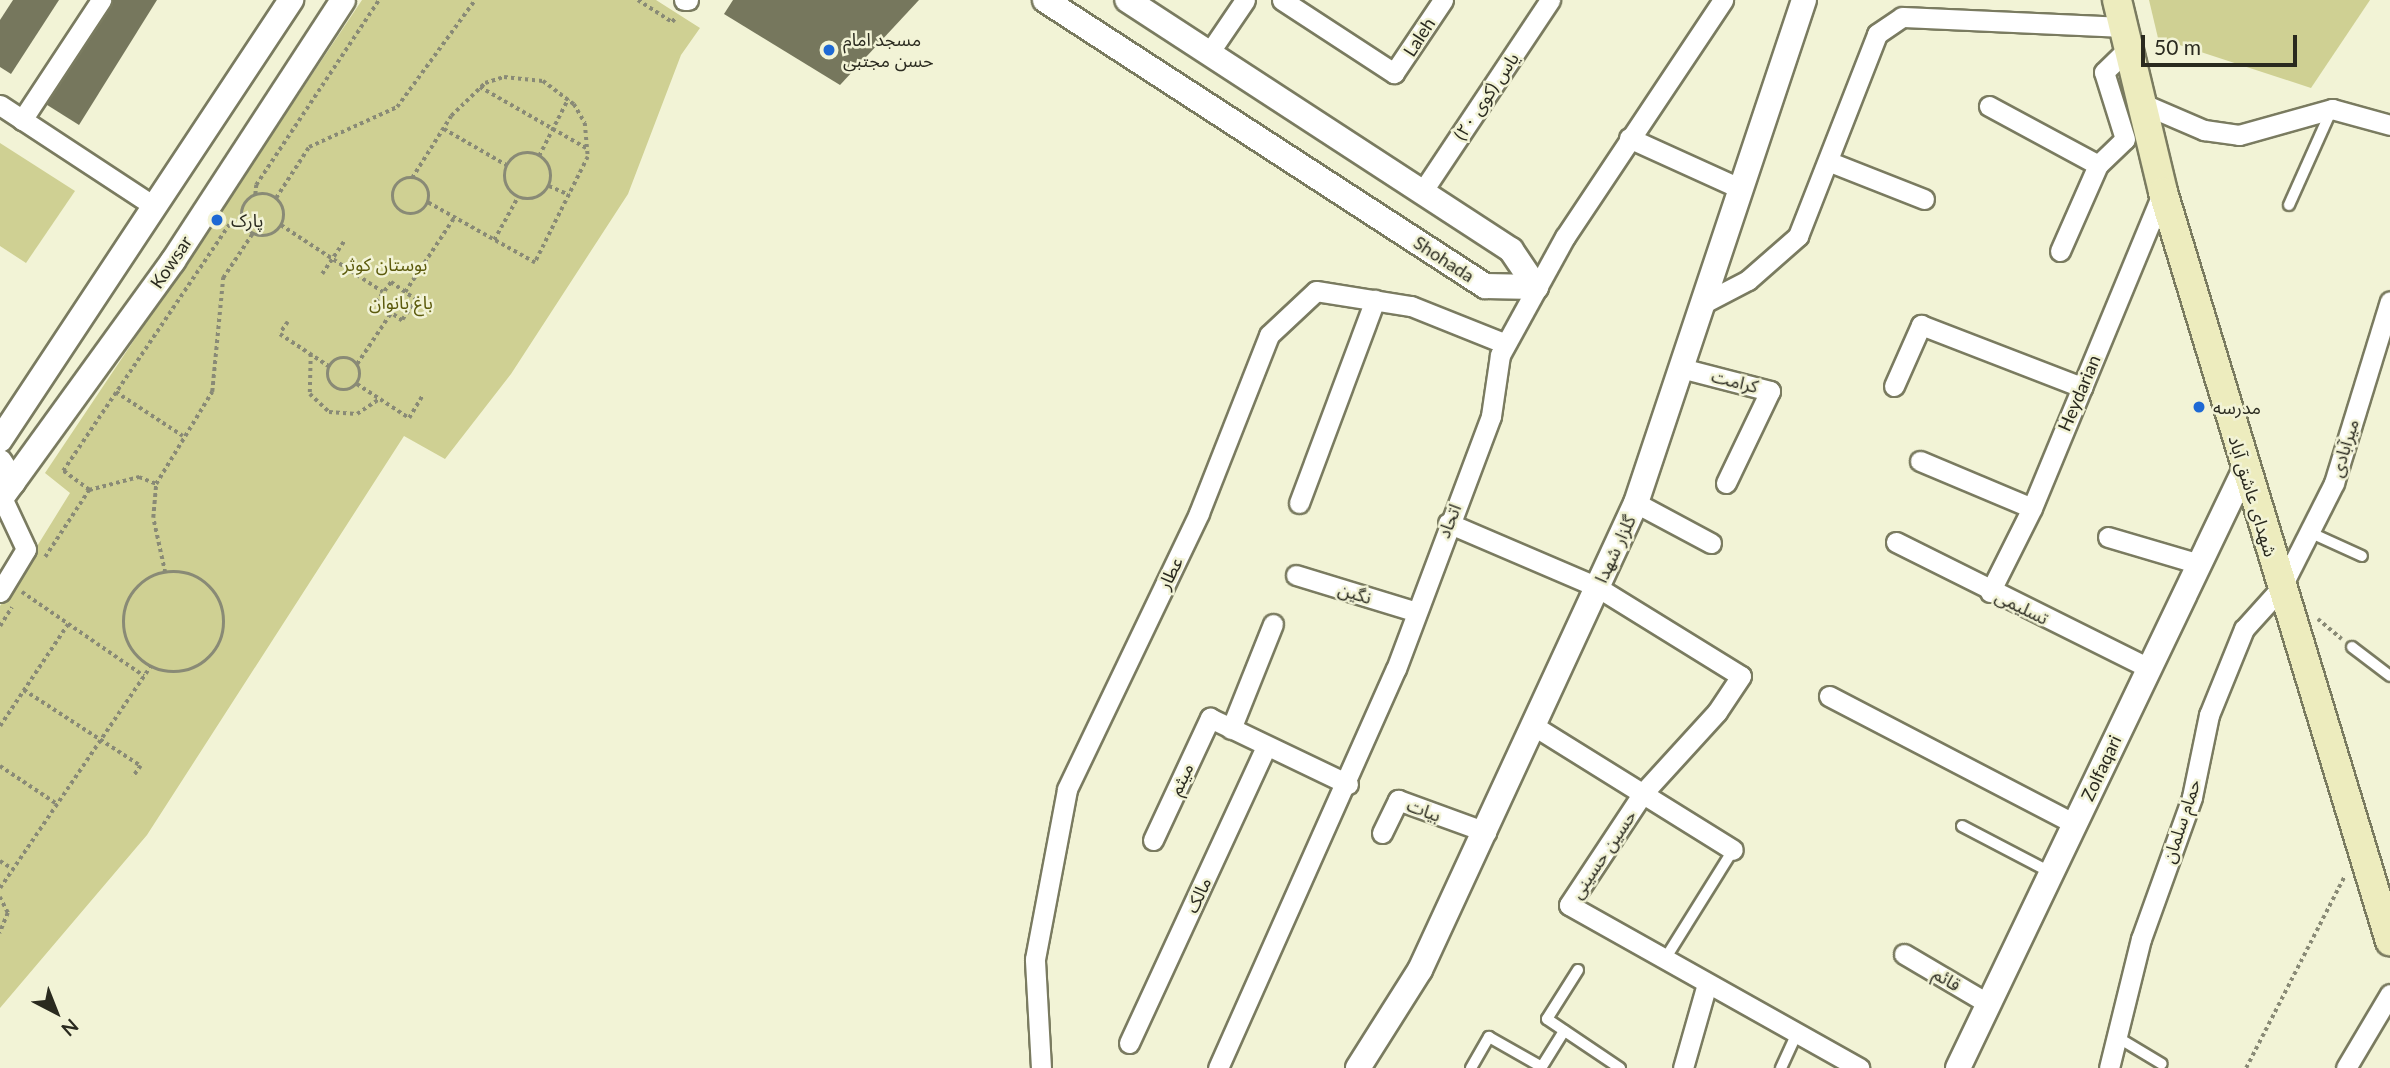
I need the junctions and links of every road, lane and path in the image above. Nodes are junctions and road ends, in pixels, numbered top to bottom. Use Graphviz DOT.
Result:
graph roads {
  1 [pos="100,0"];
  2 [pos="291,0"];
  3 [pos="342,0"];
  4 [pos="379,0"];
  5 [pos="475,0"];
  6 [pos="638,0"];
  7 [pos="1045,0"];
  8 [pos="1127,0"];
  9 [pos="1245,0"];
  10 [pos="1282,0"];
  11 [pos="1443,0"];
  12 [pos="1550,0"];
  13 [pos="1723,0"];
  14 [pos="1804,0"];
  15 [pos="686,1"];
  16 [pos="2117,18"];
  17 [pos="1209,53"];
  18 [pos="480,86"];
  19 [pos="568,99"];
  20 [pos="2141,103"];
  21 [pos="0,105"];
  22 [pos="1989,106"];
  23 [pos="2332,109"];
  24 [pos="22,120"];
  25 [pos="2390,125"];
  26 [pos="444,129"];
  27 [pos="553,129"];
  28 [pos="1629,138"];
  29 [pos="588,149"];
  30 [pos="539,156"];
  31 [pos="1830,162"];
  32 [pos="2098,165"];
  33 [pos="508,166"];
  34 [pos="412,178"];
  35 [pos="549,186"];
  36 [pos="1738,188"];
  37 [pos="1422,192"];
  38 [pos="2163,192"];
  39 [pos="255,195"];
  40 [pos="569,195"];
  41 [pos="518,197"];
  42 [pos="276,198"];
  43 [pos="1924,199"];
  44 [pos="428,203"];
  45 [pos="2289,205"];
  46 [pos="155,207"];
  47 [pos="242,218"];
  48 [pos="454,218"];
  49 [pos="281,225"];
  50 [pos="253,233"];
  51 [pos="494,240"];
  52 [pos="344,241"];
  53 [pos="2060,251"];
  54 [pos="332,258"];
  55 [pos="322,274"];
  56 [pos="1536,287"];
  57 [pos="383,292"];
  58 [pos="405,292"];
  59 [pos="1375,300"];
  60 [pos="2390,301"];
  61 [pos="1700,304"];
  62 [pos="391,313"];
  63 [pos="288,322"];
  64 [pos="1506,344"];
  65 [pos="311,354"];
  66 [pos="357,364"];
  67 [pos="330,367"];
  68 [pos="1681,368"];
  69 [pos="357,384"];
  70 [pos="1894,386"];
  71 [pos="2082,387"];
  72 [pos="116,392"];
  73 [pos="422,396"];
  74 [pos="379,399"];
  75 [pos="183,436"];
  76 [pos="0,440"];
  77 [pos="1920,461"];
  78 [pos="2245,469"];
  79 [pos="1726,483"];
  80 [pos="156,484"];
  81 [pos="4,486"];
  82 [pos="89,490"];
  83 [pos="1299,503"];
  84 [pos="1636,503"];
  85 [pos="2032,508"];
  86 [pos="1448,523"];
  87 [pos="2309,532"];
  88 [pos="2108,537"];
  89 [pos="1896,542"];
  90 [pos="1711,543"];
  91 [pos="2362,556"];
  92 [pos="2199,564"];
  93 [pos="37,569"];
  94 [pos="165,573"];
  95 [pos="1296,575"];
  96 [pos="30,581"];
  97 [pos="1597,587"];
  98 [pos="2281,588"];
  99 [pos="0,592"];
  100 [pos="22,592"];
  101 [pos="1990,592"];
  102 [pos="1414,611"];
  103 [pos="68,624"];
  104 [pos="1273,624"];
  105 [pos="0,626"];
  106 [pos="2352,648"];
  107 [pos="150,666"];
  108 [pos="2149,668"];
  109 [pos="144,676"];
  110 [pos="2390,677"];
  111 [pos="24,690"];
  112 [pos="1829,696"];
  113 [pos="0,726"];
  114 [pos="1534,726"];
  115 [pos="1231,729"];
  116 [pos="101,739"];
  117 [pos="1266,746"];
  118 [pos="0,766"];
  119 [pos="133,777"];
  120 [pos="1348,784"];
  121 [pos="1643,793"];
  122 [pos="57,804"];
  123 [pos="2075,824"];
  124 [pos="1962,826"];
  125 [pos="1486,832"];
  126 [pos="1382,834"];
  127 [pos="1153,839"];
  128 [pos="2360,845"];
  129 [pos="1733,850"];
  130 [pos="0,862"];
  131 [pos="13,869"];
  132 [pos="2053,873"];
  133 [pos="0,888"];
  134 [pos="0,897"];
  135 [pos="0,933"];
  136 [pos="2390,941"];
  137 [pos="1904,954"];
  138 [pos="1665,959"];
  139 [pos="1578,970"];
  140 [pos="1707,984"];
  141 [pos="2390,994"];
  142 [pos="1989,1004"];
  143 [pos="1564,1031"];
  144 [pos="1798,1031"];
  145 [pos="2117,1037"];
  146 [pos="1129,1043"];
  147 [pos="2162,1064"];
  148 [pos="1041,1068"];
  149 [pos="1218,1068"];
  150 [pos="1358,1068"];
  151 [pos="1471,1068"];
  152 [pos="1541,1068"];
  153 [pos="1619,1068"];
  154 [pos="1683,1068"];
  155 [pos="1781,1068"];
  156 [pos="1859,1068"];
  157 [pos="1958,1068"];
  158 [pos="2109,1068"];
  159 [pos="2246,1068"];
  160 [pos="2346,1068"];
  1 -- 24 [label="street"];
  2 -- 46 [label="street"];
  3 -- 81 [label="street, Kowsar"];
  4 -- 39 [label="path"];
  5 -- 42 [label="path"];
  6 -- 15 [label="path"];
  7 -- 56 [label="street, Shohada"];
  8 -- 17 [label="street"];
  9 -- 17 [label="street"];
  10 -- 11 [label="street, Laleh"];
  12 -- 37 [label="street, یاس (کوی ۲۰)"];
  13 -- 28 [label="street, اتحاد"];
  14 -- 36 [label="street, گلزار شهدا"];
  16 -- 20 [label="main road, شهدای عاشق آباد"];
  16 -- 31 [label="street"];
  16 -- 32 [label="street"];
  17 -- 37 [label="street"];
  18 -- 19 [label="path"];
  18 -- 26 [label="path"];
  18 -- 27 [label="path"];
  19 -- 27 [label="path"];
  19 -- 29 [label="path"];
  20 -- 23 [label="street"];
  20 -- 38 [label="main road, شهدای عاشق آباد"];
  21 -- 24 [label="street"];
  22 -- 32 [label="street"];
  23 -- 25 [label="street"];
  23 -- 45 [label="lane"];
  24 -- 46 [label="street"];
  26 -- 33 [label="path"];
  26 -- 34 [label="path"];
  27 -- 29 [label="path"];
  27 -- 30 [label="path"];
  28 -- 36 [label="street"];
  28 -- 56 [label="street, اتحاد"];
  29 -- 40 [label="path"];
  30 -- 33 [label="path"];
  30 -- 35 [label="path"];
  31 -- 43 [label="street"];
  31 -- 61 [label="street"];
  32 -- 53 [label="street"];
  33 -- 41 [label="path"];
  34 -- 44 [label="path"];
  34 -- 44 [label="path"];
  35 -- 40 [label="path"];
  35 -- 41 [label="path"];
  36 -- 61 [label="street, گلزار شهدا"];
  37 -- 56 [label="street"];
  38 -- 71 [label="street, Heydarian"];
  38 -- 78 [label="main road, شهدای عاشق آباد"];
  39 -- 42 [label="path"];
  39 -- 47 [label="path"];
  40 -- 51 [label="path"];
  41 -- 51 [label="path"];
  42 -- 49 [label="path"];
  44 -- 48 [label="path"];
  46 -- 76 [label="street"];
  47 -- 50 [label="path"];
  47 -- 72 [label="path"];
  48 -- 51 [label="path"];
  48 -- 58 [label="path"];
  49 -- 50 [label="path"];
  49 -- 54 [label="path"];
  50 -- 75 [label="path"];
  52 -- 54 [label="path"];
  54 -- 55 [label="path"];
  54 -- 57 [label="path"];
  56 -- 64 [label="street, اتحاد"];
  57 -- 58 [label="path"];
  57 -- 62 [label="path"];
  58 -- 62 [label="path"];
  59 -- 64 [label="street, عطار"];
  59 -- 83 [label="street"];
  59 -- 148 [label="street, عطار"];
  60 -- 87 [label="street, میرآبادی"];
  61 -- 68 [label="street, گلزار شهدا"];
  62 -- 66 [label="path"];
  63 -- 65 [label="path"];
  64 -- 86 [label="street, اتحاد"];
  65 -- 67 [label="path"];
  65 -- 74 [label="path"];
  66 -- 67 [label="path"];
  66 -- 69 [label="path"];
  67 -- 69 [label="path"];
  68 -- 79 [label="street, کرامت"];
  68 -- 84 [label="street, گلزار شهدا"];
  69 -- 74 [label="path"];
  70 -- 71 [label="street"];
  71 -- 85 [label="street, Heydarian"];
  72 -- 75 [label="path"];
  72 -- 82 [label="path"];
  73 -- 74 [label="path"];
  75 -- 80 [label="path"];
  77 -- 85 [label="street"];
  78 -- 92 [label="street, Zolfaqari"];
  78 -- 98 [label="main road, شهدای عاشق آباد"];
  80 -- 82 [label="path"];
  80 -- 94 [label="path"];
  81 -- 99 [label="street"];
  82 -- 93 [label="path"];
  84 -- 90 [label="street"];
  84 -- 97 [label="street, گلزار شهدا"];
  85 -- 101 [label="street, Heydarian"];
  86 -- 97 [label="street"];
  86 -- 102 [label="street, اتحاد"];
  87 -- 91 [label="lane"];
  87 -- 98 [label="street, میرآبادی"];
  88 -- 92 [label="street"];
  89 -- 101 [label="street, تسلیمی"];
  92 -- 108 [label="street, Zolfaqari"];
  94 -- 107 [label="path"];
  94 -- 107 [label="path"];
  95 -- 102 [label="street, نگین"];
  96 -- 100 [label="path"];
  97 -- 114 [label="street, گلزار شهدا"];
  97 -- 121 [label="street, حسین حسینی"];
  98 -- 128 [label="main road, شهدای عاشق آباد"];
  98 -- 145 [label="street, حمام سلمان"];
  100 -- 103 [label="path"];
  100 -- 105 [label="path"];
  101 -- 108 [label="street, تسلیمی"];
  102 -- 120 [label="street, اتحاد"];
  103 -- 109 [label="path"];
  103 -- 111 [label="path"];
  104 -- 115 [label="street"];
  106 -- 110 [label="lane"];
  107 -- 109 [label="path"];
  108 -- 123 [label="street, Zolfaqari"];
  109 -- 116 [label="path"];
  111 -- 113 [label="path"];
  111 -- 116 [label="path"];
  112 -- 123 [label="street"];
  114 -- 121 [label="street"];
  114 -- 125 [label="street, گلزار شهدا"];
  115 -- 117 [label="street"];
  115 -- 127 [label="street, میثم"];
  116 -- 119 [label="path"];
  116 -- 122 [label="path"];
  117 -- 120 [label="street"];
  117 -- 146 [label="street, مالک"];
  118 -- 122 [label="path"];
  120 -- 149 [label="street, اتحاد"];
  121 -- 129 [label="street"];
  121 -- 138 [label="street, حسین حسینی"];
  122 -- 131 [label="path"];
  123 -- 132 [label="street, Zolfaqari"];
  124 -- 132 [label="lane"];
  125 -- 126 [label="street, بیات"];
  125 -- 150 [label="street, گلزار شهدا"];
  128 -- 136 [label="main road, شهدای عاشق آباد"];
  128 -- 159 [label="path"];
  129 -- 138 [label="lane"];
  130 -- 131 [label="path"];
  131 -- 133 [label="path"];
  132 -- 142 [label="street, Zolfaqari"];
  134 -- 135 [label="path"];
  137 -- 142 [label="street, قائم"];
  138 -- 140 [label="street, حسین حسینی"];
  139 -- 143 [label="lane"];
  140 -- 144 [label="street, حسین حسینی"];
  140 -- 154 [label="street"];
  141 -- 160 [label="street"];
  142 -- 157 [label="street, Zolfaqari"];
  143 -- 152 [label="lane"];
  143 -- 153 [label="lane"];
  144 -- 155 [label="lane"];
  144 -- 156 [label="street, حسین حسینی"];
  145 -- 147 [label="lane"];
  145 -- 158 [label="street, حمام سلمان"];
  151 -- 152 [label="lane"];
}
